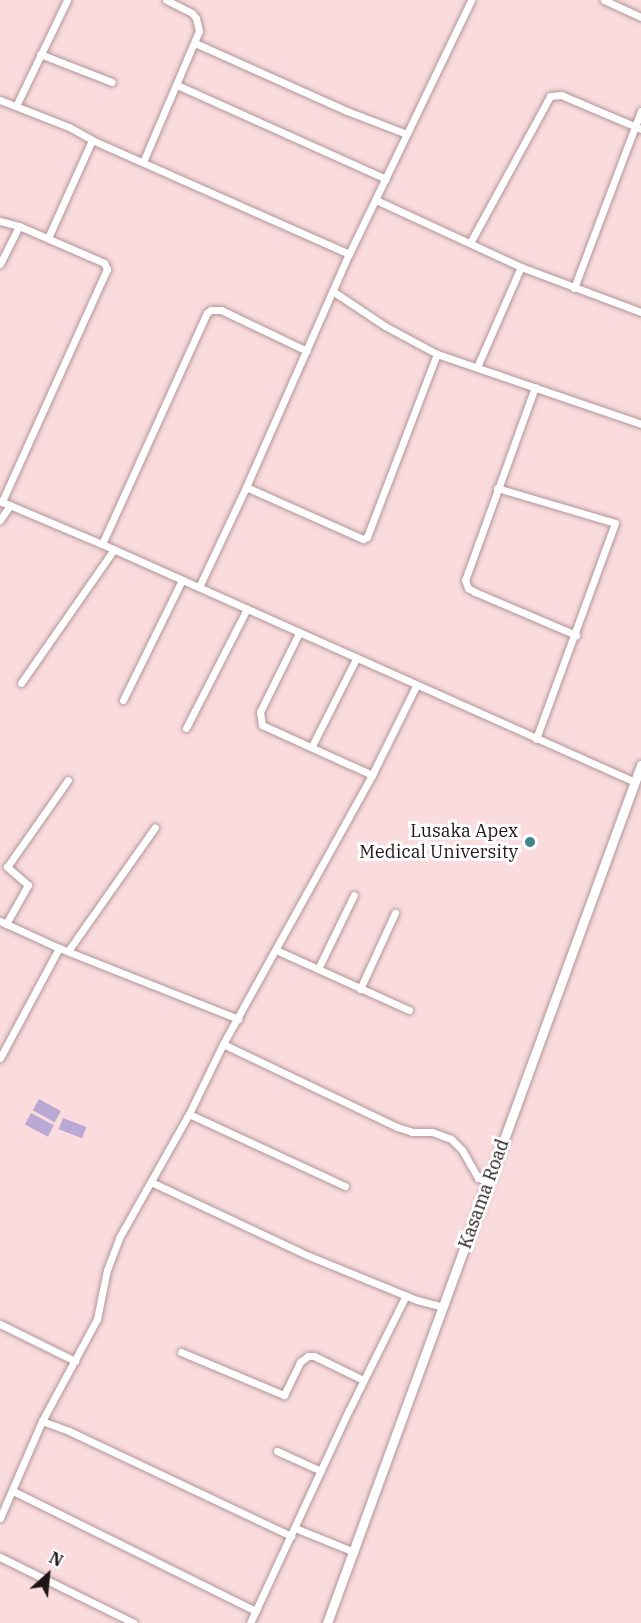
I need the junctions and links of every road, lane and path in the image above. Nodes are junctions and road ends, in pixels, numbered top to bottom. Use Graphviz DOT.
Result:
graph roads {
  1 [pos="67,0"];
  2 [pos="166,0"];
  3 [pos="471,0"];
  4 [pos="604,0"];
  5 [pos="641,17"];
  6 [pos="195,43"];
  7 [pos="40,54"];
  8 [pos="112,82"];
  9 [pos="177,85"];
  10 [pos="0,100"];
  11 [pos="16,106"];
  12 [pos="641,111"];
  13 [pos="633,126"];
  14 [pos="641,129"];
  15 [pos="407,134"];
  16 [pos="92,140"];
  17 [pos="143,162"];
  18 [pos="386,179"];
  19 [pos="376,200"];
  20 [pos="0,221"];
  21 [pos="19,226"];
  22 [pos="48,238"];
  23 [pos="470,243"];
  24 [pos="349,254"];
  25 [pos="0,264"];
  26 [pos="520,267"];
  27 [pos="574,288"];
  28 [pos="334,292"];
  29 [pos="641,312"];
  30 [pos="307,351"];
  31 [pos="437,354"];
  32 [pos="477,367"];
  33 [pos="535,387"];
  34 [pos="641,424"];
  35 [pos="246,487"];
  36 [pos="497,488"];
  37 [pos="1,502"];
  38 [pos="10,505"];
  39 [pos="0,520"];
  40 [pos="102,544"];
  41 [pos="114,549"];
  42 [pos="182,580"];
  43 [pos="199,587"];
  44 [pos="247,609"];
  45 [pos="299,633"];
  46 [pos="576,635"];
  47 [pos="356,659"];
  48 [pos="21,683"];
  49 [pos="416,686"];
  50 [pos="123,700"];
  51 [pos="186,728"];
  52 [pos="537,740"];
  53 [pos="312,746"];
  54 [pos="641,765"];
  55 [pos="372,775"];
  56 [pos="68,780"];
  57 [pos="635,782"];
  58 [pos="155,827"];
  59 [pos="354,895"];
  60 [pos="395,913"];
  61 [pos="3,922"];
  62 [pos="59,948"];
  63 [pos="276,950"];
  64 [pos="68,951"];
  65 [pos="318,969"];
  66 [pos="360,989"];
  67 [pos="409,1010"];
  68 [pos="238,1019"];
  69 [pos="224,1044"];
  70 [pos="0,1058"];
  71 [pos="189,1114"];
  72 [pos="489,1181"];
  73 [pos="151,1182"];
  74 [pos="345,1186"];
  75 [pos="406,1295"];
  76 [pos="443,1306"];
  77 [pos="0,1324"];
  78 [pos="182,1352"];
  79 [pos="75,1361"];
  80 [pos="363,1380"];
  81 [pos="42,1421"];
  82 [pos="277,1451"];
  83 [pos="321,1471"];
  84 [pos="13,1491"];
  85 [pos="0,1518"];
  86 [pos="295,1528"];
  87 [pos="291,1536"];
  88 [pos="354,1552"];
  89 [pos="0,1557"];
  90 [pos="256,1611"];
  91 [pos="134,1623"];
  92 [pos="250,1623"];
  93 [pos="327,1623"];
  1 -- 7 [label="street"];
  2 -- 6 [label="street"];
  3 -- 15 [label="street"];
  4 -- 5 [label="street"];
  6 -- 9 [label="street"];
  6 -- 15 [label="street"];
  7 -- 8 [label="street"];
  7 -- 11 [label="street"];
  9 -- 17 [label="street"];
  9 -- 18 [label="street"];
  10 -- 11 [label="street"];
  11 -- 16 [label="street"];
  12 -- 13 [label="street"];
  13 -- 14 [label="street"];
  13 -- 23 [label="street"];
  13 -- 27 [label="street"];
  15 -- 18 [label="street"];
  16 -- 17 [label="street"];
  16 -- 22 [label="street"];
  17 -- 24 [label="street"];
  18 -- 19 [label="street"];
  19 -- 23 [label="street"];
  19 -- 24 [label="street"];
  20 -- 21 [label="street"];
  21 -- 22 [label="street"];
  21 -- 25 [label="street"];
  22 -- 37 [label="street"];
  23 -- 26 [label="street"];
  24 -- 28 [label="street"];
  26 -- 27 [label="street"];
  26 -- 32 [label="street"];
  27 -- 29 [label="street"];
  28 -- 30 [label="street"];
  28 -- 31 [label="street"];
  30 -- 35 [label="street"];
  30 -- 40 [label="street"];
  31 -- 32 [label="street"];
  31 -- 35 [label="street"];
  32 -- 33 [label="street"];
  33 -- 34 [label="street"];
  33 -- 36 [label="street"];
  35 -- 43 [label="street"];
  36 -- 46 [label="street"];
  36 -- 46 [label="street"];
  37 -- 38 [label="street"];
  38 -- 39 [label="street"];
  38 -- 40 [label="street"];
  40 -- 41 [label="street"];
  41 -- 42 [label="street"];
  41 -- 48 [label="street"];
  42 -- 43 [label="street"];
  42 -- 50 [label="street"];
  43 -- 44 [label="street"];
  44 -- 45 [label="street"];
  44 -- 51 [label="street"];
  45 -- 47 [label="street"];
  45 -- 53 [label="street"];
  46 -- 52 [label="street"];
  47 -- 49 [label="street"];
  47 -- 53 [label="street"];
  49 -- 52 [label="street"];
  49 -- 55 [label="street"];
  52 -- 57 [label="street"];
  53 -- 55 [label="street"];
  54 -- 57 [label="street, Kasama Road"];
  55 -- 63 [label="street"];
  56 -- 61 [label="street"];
  57 -- 72 [label="street, Kasama Road"];
  58 -- 64 [label="street"];
  59 -- 65 [label="street"];
  60 -- 66 [label="street"];
  61 -- 62 [label="street"];
  62 -- 64 [label="street"];
  62 -- 70 [label="street"];
  63 -- 65 [label="street"];
  63 -- 68 [label="street"];
  64 -- 68 [label="street"];
  65 -- 66 [label="street"];
  66 -- 67 [label="street"];
  68 -- 69 [label="street"];
  69 -- 71 [label="street"];
  69 -- 72 [label="street"];
  71 -- 73 [label="street"];
  71 -- 74 [label="street"];
  72 -- 76 [label="street, Kasama Road"];
  73 -- 75 [label="street"];
  73 -- 79 [label="street"];
  75 -- 76 [label="street"];
  75 -- 80 [label="street"];
  76 -- 88 [label="street, Kasama Road"];
  77 -- 79 [label="street"];
  78 -- 80 [label="street"];
  79 -- 81 [label="street"];
  80 -- 83 [label="street"];
  81 -- 84 [label="street"];
  81 -- 87 [label="street"];
  82 -- 83 [label="street"];
  83 -- 86 [label="street"];
  84 -- 85 [label="street"];
  84 -- 90 [label="street"];
  86 -- 87 [label="street"];
  86 -- 88 [label="street"];
  87 -- 90 [label="street"];
  88 -- 93 [label="street, Kasama Road"];
  89 -- 91 [label="street"];
  90 -- 92 [label="street"];
}
